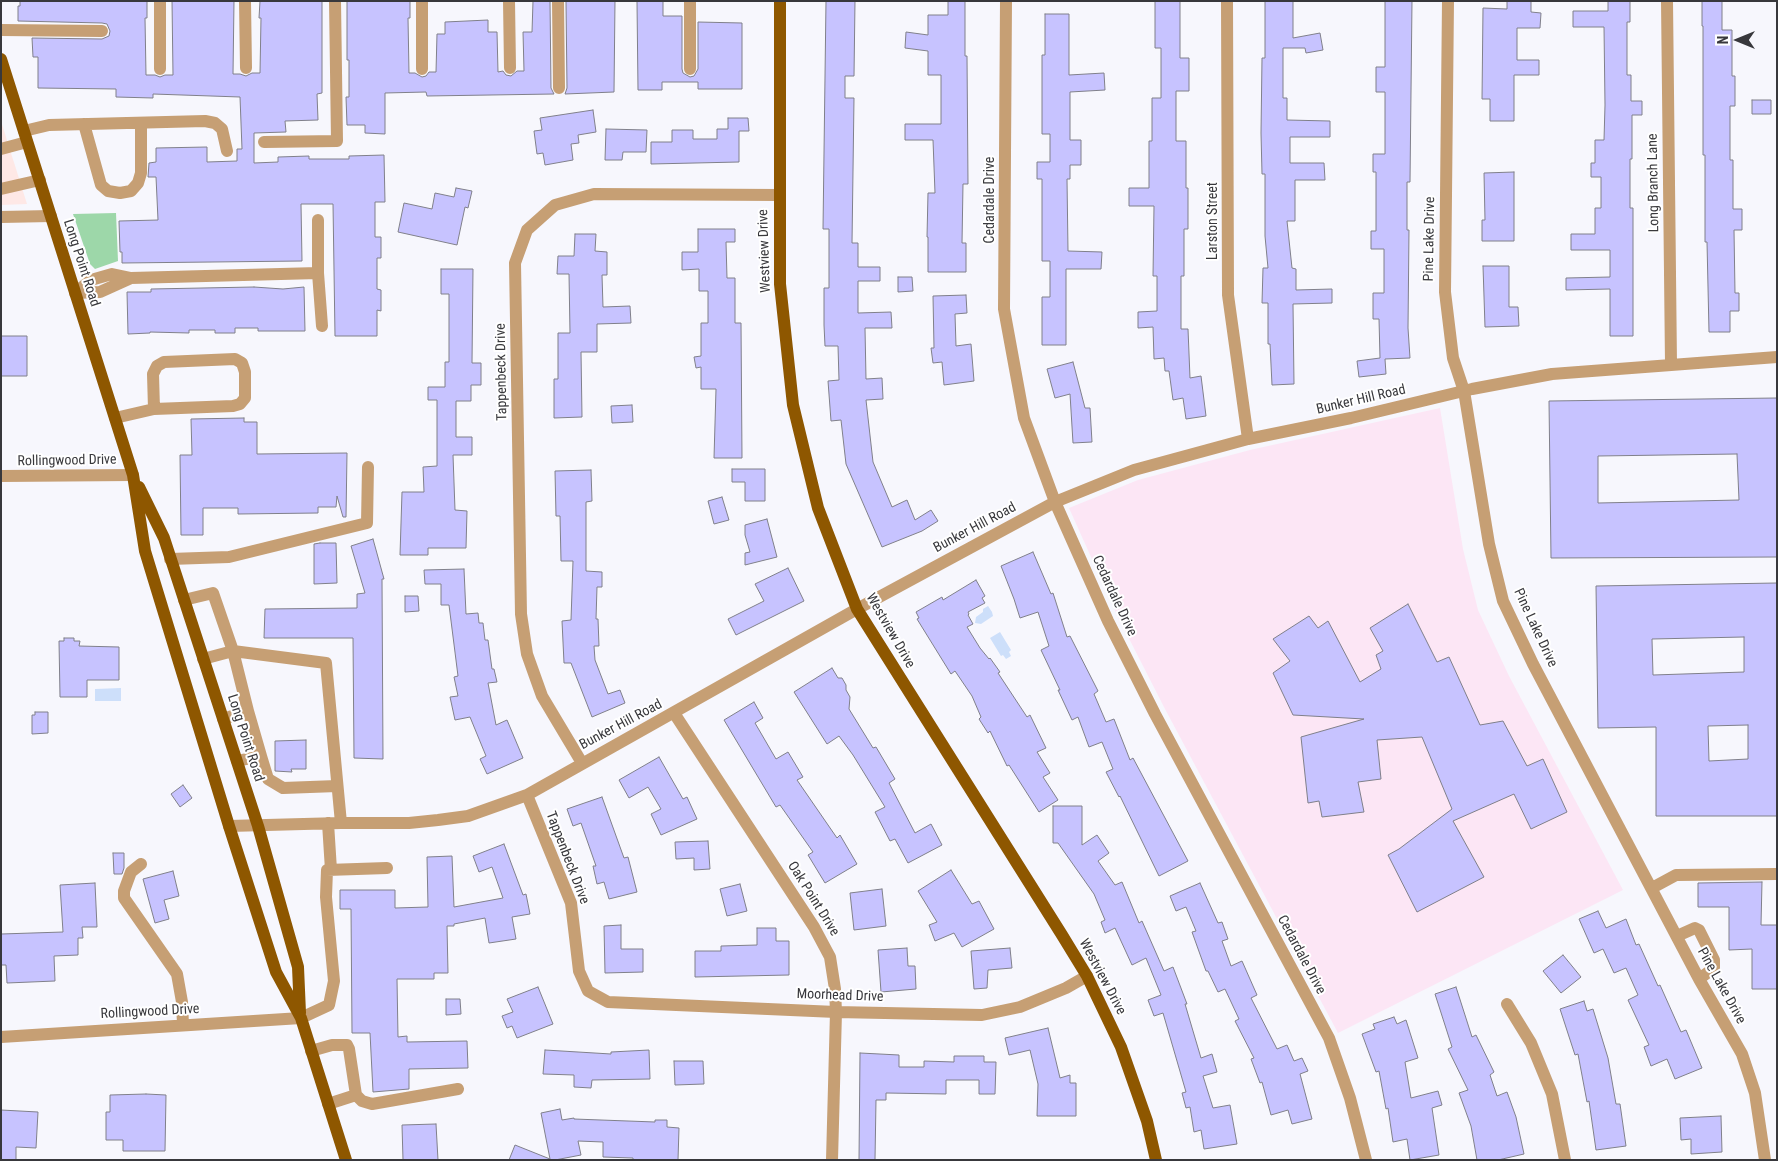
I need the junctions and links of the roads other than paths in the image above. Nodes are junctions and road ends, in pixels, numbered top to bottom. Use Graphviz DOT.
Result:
graph roads {
  1 [pos="160,1"];
  2 [pos="245,1"];
  3 [pos="335,1"];
  4 [pos="422,1"];
  5 [pos="509,1"];
  6 [pos="558,1"];
  7 [pos="690,1"];
  8 [pos="780,1"];
  9 [pos="1006,1"];
  10 [pos="1228,1"];
  11 [pos="1448,1"];
  12 [pos="1667,1"];
  13 [pos="1,30"];
  14 [pos="102,31"];
  15 [pos="1,59"];
  16 [pos="246,68"];
  17 [pos="510,68"];
  18 [pos="422,69"];
  19 [pos="690,69"];
  20 [pos="160,70"];
  21 [pos="4,77"];
  22 [pos="559,88"];
  23 [pos="141,123"];
  24 [pos="84,124"];
  25 [pos="26,136"];
  26 [pos="264,142"];
  27 [pos="1,149"];
  28 [pos="228,151"];
  29 [pos="40,180"];
  30 [pos="1,189"];
  31 [pos="779,195"];
  32 [pos="51,216"];
  33 [pos="1,217"];
  34 [pos="318,220"];
  35 [pos="318,272"];
  36 [pos="75,293"];
  37 [pos="322,326"];
  38 [pos="1777,357"];
  39 [pos="1671,364"];
  40 [pos="1464,391"];
  41 [pos="154,409"];
  42 [pos="115,418"];
  43 [pos="1248,439"];
  44 [pos="368,467"];
  45 [pos="133,475"];
  46 [pos="1,476"];
  47 [pos="1056,502"];
  48 [pos="170,559"];
  49 [pos="184,600"];
  50 [pos="857,609"];
  51 [pos="233,651"];
  52 [pos="203,659"];
  53 [pos="248,711"];
  54 [pos="674,713"];
  55 [pos="223,719"];
  56 [pos="261,756"];
  57 [pos="237,761"];
  58 [pos="582,763"];
  59 [pos="337,786"];
  60 [pos="526,795"];
  61 [pos="334,823"];
  62 [pos="229,826"];
  63 [pos="258,826"];
  64 [pos="142,864"];
  65 [pos="388,868"];
  66 [pos="331,870"];
  67 [pos="1777,874"];
  68 [pos="1652,888"];
  69 [pos="1677,936"];
  70 [pos="1087,976"];
  71 [pos="1699,979"];
  72 [pos="588,991"];
  73 [pos="1507,1004"];
  74 [pos="836,1012"];
  75 [pos="300,1018"];
  76 [pos="183,1025"];
  77 [pos="1,1037"];
  78 [pos="311,1051"];
  79 [pos="458,1089"];
  80 [pos="356,1095"];
  81 [pos="328,1104"];
  82 [pos="346,1160"];
  83 [pos="832,1160"];
  84 [pos="1156,1160"];
  85 [pos="1366,1160"];
  86 [pos="1565,1160"];
  87 [pos="1766,1160"];
  1 -- 20 [label="street"];
  2 -- 16 [label="street"];
  3 -- 26 [label="street"];
  4 -- 18 [label="street"];
  5 -- 17 [label="street"];
  6 -- 22 [label="street"];
  7 -- 19 [label="street"];
  8 -- 31 [label="main road, Westview Drive"];
  9 -- 47 [label="street, Cedardale Drive"];
  10 -- 43 [label="street, Larston Street"];
  11 -- 40 [label="street, Pine Lake Drive"];
  12 -- 39 [label="street, Long Branch Lane"];
  13 -- 14 [label="street"];
  15 -- 21 [label="main road, Long Point Road"];
  21 -- 25 [label="main road, Long Point Road"];
  23 -- 24 [label="street"];
  23 -- 24 [label="street"];
  23 -- 28 [label="street"];
  24 -- 25 [label="street"];
  25 -- 27 [label="street"];
  25 -- 29 [label="main road, Long Point Road"];
  29 -- 30 [label="street"];
  29 -- 32 [label="main road, Long Point Road"];
  31 -- 50 [label="main road, Westview Drive"];
  31 -- 58 [label="street, Tappenbeck Drive"];
  32 -- 33 [label="street"];
  32 -- 36 [label="main road, Long Point Road"];
  34 -- 35 [label="street"];
  35 -- 36 [label="street"];
  35 -- 37 [label="street"];
  36 -- 42 [label="main road, Long Point Road"];
  38 -- 39 [label="street, Bunker Hill Road"];
  39 -- 40 [label="street, Bunker Hill Road"];
  40 -- 43 [label="street, Bunker Hill Road"];
  40 -- 68 [label="street, Pine Lake Drive"];
  41 -- 41 [label="street"];
  41 -- 42 [label="street"];
  42 -- 45 [label="main road, Long Point Road"];
  43 -- 47 [label="street, Bunker Hill Road"];
  44 -- 48 [label="street"];
  45 -- 46 [label="street, Rollingwood Drive"];
  45 -- 48 [label="main road, Long Point Road"];
  45 -- 62 [label="main road, Long Point Road"];
  47 -- 50 [label="street, Bunker Hill Road"];
  47 -- 85 [label="street, Cedardale Drive"];
  48 -- 49 [label="main road, Long Point Road"];
  49 -- 51 [label="street"];
  49 -- 52 [label="main road, Long Point Road"];
  50 -- 54 [label="street, Bunker Hill Road"];
  50 -- 70 [label="main road, Westview Drive"];
  51 -- 52 [label="street"];
  51 -- 53 [label="street"];
  51 -- 59 [label="street"];
  52 -- 55 [label="main road, Long Point Road"];
  53 -- 55 [label="street"];
  53 -- 56 [label="street"];
  54 -- 58 [label="street, Bunker Hill Road"];
  54 -- 74 [label="street, Oak Point Drive"];
  55 -- 57 [label="main road, Long Point Road"];
  56 -- 57 [label="street"];
  56 -- 59 [label="street"];
  57 -- 63 [label="main road, Long Point Road"];
  58 -- 60 [label="street, Bunker Hill Road"];
  59 -- 61 [label="street"];
  60 -- 61 [label="street, Bunker Hill Road"];
  60 -- 72 [label="street, Tappenbeck Drive"];
  61 -- 63 [label="street, Bunker Hill Road"];
  61 -- 66 [label="street"];
  62 -- 63 [label="street, Bunker Hill Road"];
  62 -- 75 [label="main road, Long Point Road"];
  63 -- 75 [label="main road, Long Point Road"];
  64 -- 76 [label="street"];
  65 -- 66 [label="street"];
  66 -- 75 [label="street"];
  67 -- 68 [label="street"];
  68 -- 69 [label="street, Pine Lake Drive"];
  69 -- 71 [label="street, Pine Lake Drive"];
  69 -- 71 [label="street"];
  70 -- 74 [label="street, Moorhead Drive"];
  70 -- 84 [label="main road, Westview Drive"];
  71 -- 87 [label="street, Pine Lake Drive"];
  72 -- 74 [label="street, Moorhead Drive"];
  73 -- 86 [label="street"];
  74 -- 83 [label="street, Oak Point Drive"];
  75 -- 76 [label="street, Rollingwood Drive"];
  75 -- 78 [label="main road, Long Point Road"];
  76 -- 77 [label="street, Rollingwood Drive"];
  78 -- 80 [label="street"];
  78 -- 81 [label="main road, Long Point Road"];
  79 -- 80 [label="street"];
  80 -- 81 [label="street"];
  81 -- 82 [label="main road, Long Point Road"];
}
